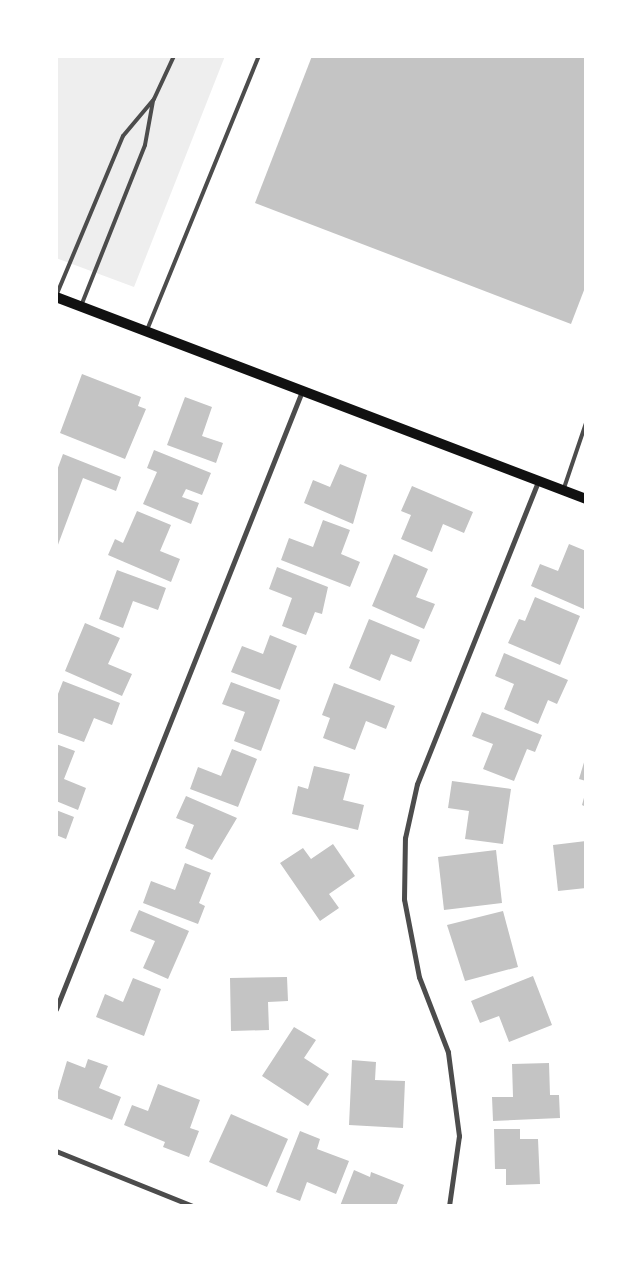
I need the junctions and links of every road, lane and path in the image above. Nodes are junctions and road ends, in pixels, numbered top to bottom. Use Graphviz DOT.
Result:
graph roads {
  1 [pos="174,56"];
  2 [pos="259,56"];
  3 [pos="154,99"];
  4 [pos="56,296"];
  5 [pos="82,306"];
  6 [pos="146,332"];
  7 [pos="302,391"];
  8 [pos="586,423"];
  9 [pos="538,481"];
  10 [pos="563,490"];
  11 [pos="586,499"];
  12 [pos="56,1009"];
  13 [pos="56,1151"];
  14 [pos="193,1206"];
  15 [pos="449,1206"];
  1 -- 3 [label="lane"];
  2 -- 6 [label="lane"];
  3 -- 4 [label="lane"];
  3 -- 5 [label="lane"];
  4 -- 5 [label="main road"];
  5 -- 6 [label="main road"];
  6 -- 7 [label="main road"];
  7 -- 9 [label="main road"];
  7 -- 12 [label="street"];
  8 -- 10 [label="lane"];
  9 -- 10 [label="main road"];
  9 -- 15 [label="street"];
  10 -- 11 [label="main road"];
  13 -- 14 [label="street"];
}
